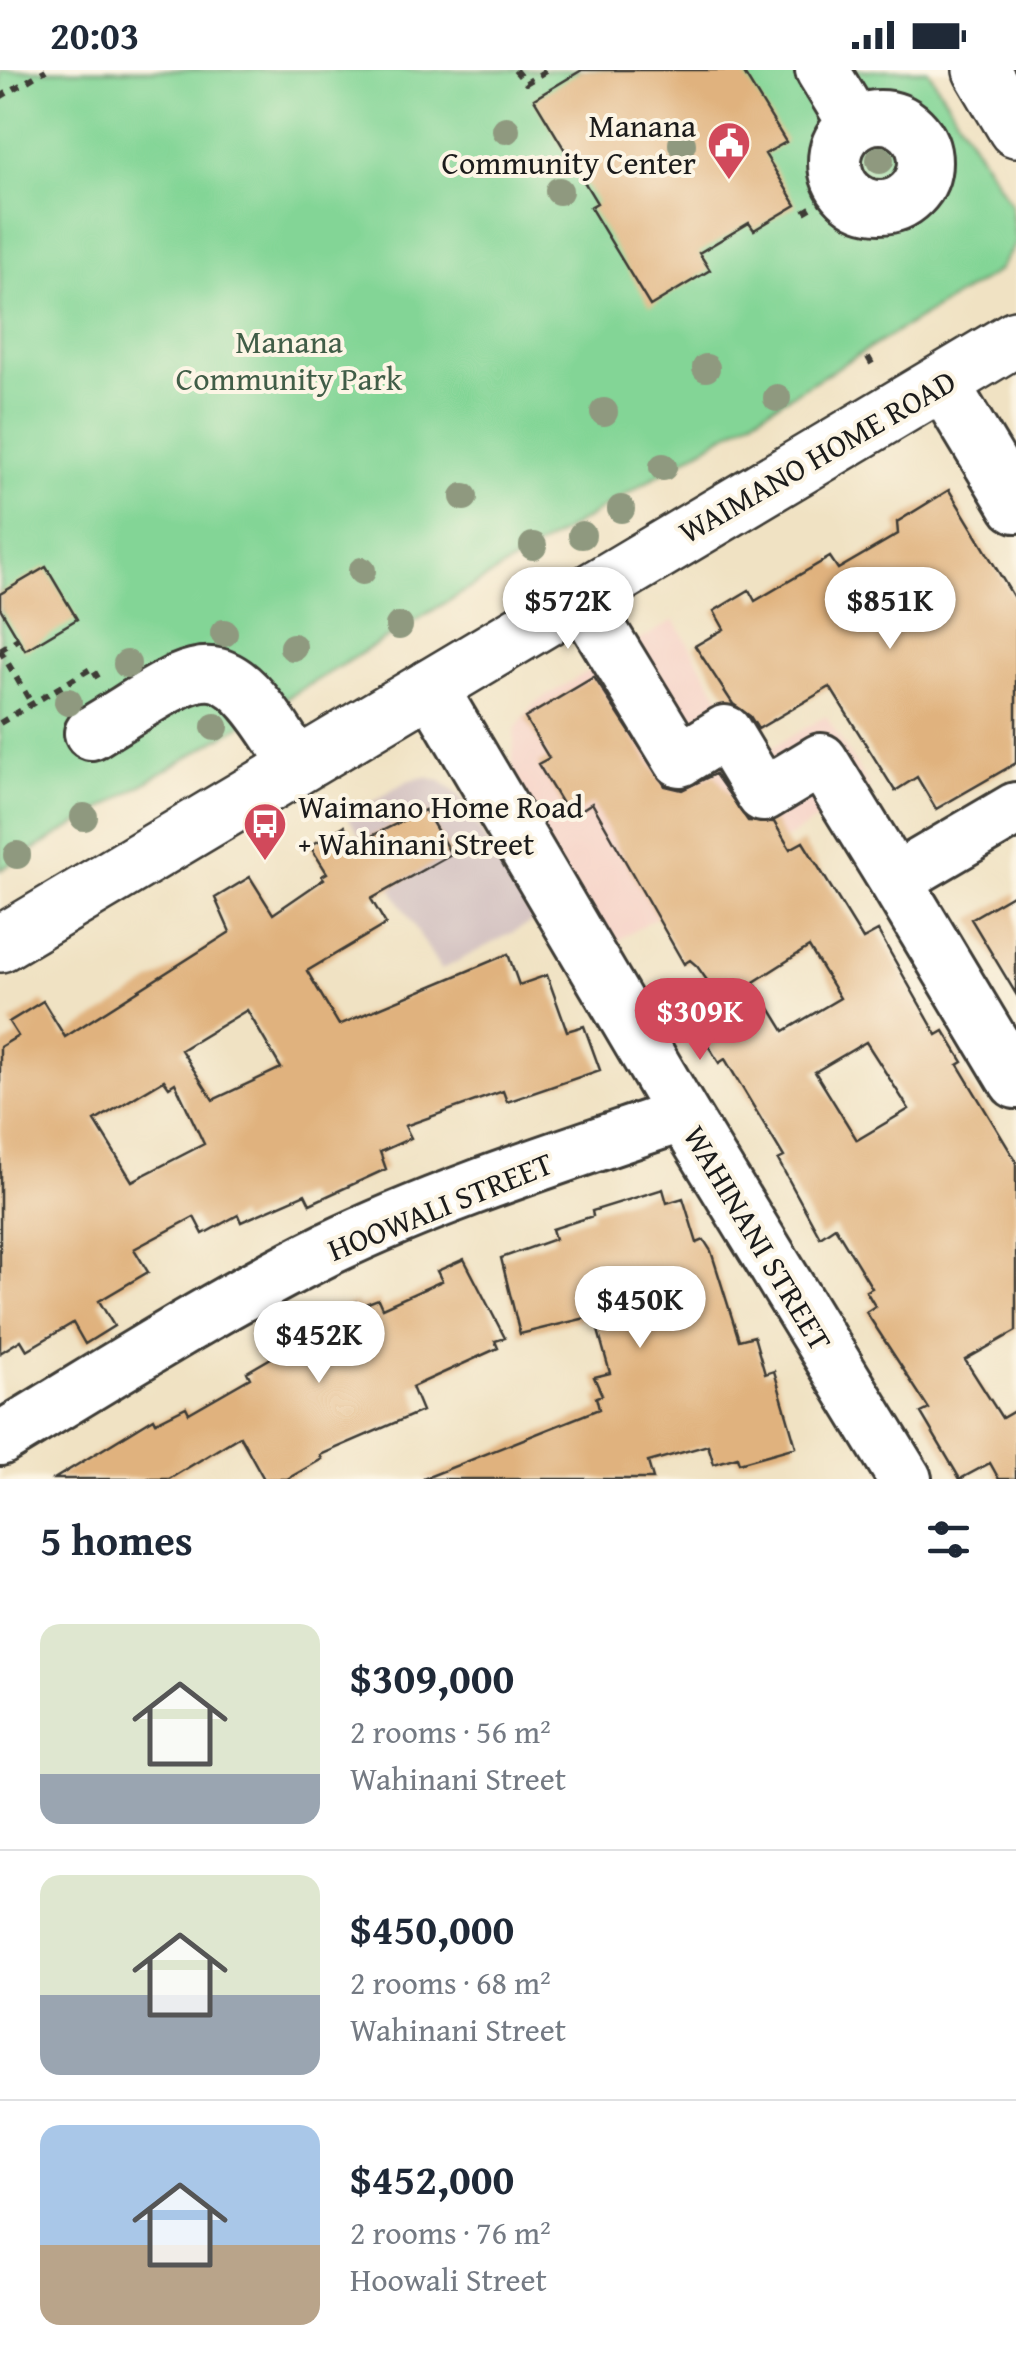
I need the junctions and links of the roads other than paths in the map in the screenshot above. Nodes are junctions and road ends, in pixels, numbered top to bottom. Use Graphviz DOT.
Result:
graph roads {
  1 [pos="822,70"];
  2 [pos="981,70"];
  3 [pos="855,124"];
  4 [pos="1016,129"];
  5 [pos="1016,338"];
  6 [pos="942,382"];
  7 [pos="1016,506"];
  8 [pos="580,596"];
  9 [pos="430,686"];
  10 [pos="91,733"];
  11 [pos="297,766"];
  12 [pos="1016,809"];
  13 [pos="895,880"];
  14 [pos="0,944"];
  15 [pos="1016,1082"];
  16 [pos="683,1115"];
  17 [pos="0,1439"];
  18 [pos="905,1479"];
  1 -- 3 [label="street"];
  2 -- 4 [label="main road"];
  3 -- 3 [label="street"];
  5 -- 6 [label="main road, WAIMANO HOME ROAD"];
  6 -- 7 [label="street"];
  6 -- 8 [label="main road, WAIMANO HOME ROAD"];
  8 -- 9 [label="main road, WAIMANO HOME ROAD"];
  8 -- 13 [label="street"];
  9 -- 11 [label="main road, WAIMANO HOME ROAD"];
  9 -- 16 [label="street, WAHINANI STREET"];
  10 -- 11 [label="street"];
  11 -- 14 [label="main road, WAIMANO HOME ROAD"];
  12 -- 13 [label="street"];
  13 -- 15 [label="street"];
  16 -- 17 [label="street, HOOWALI STREET"];
  16 -- 18 [label="street, WAHINANI STREET"];
}
